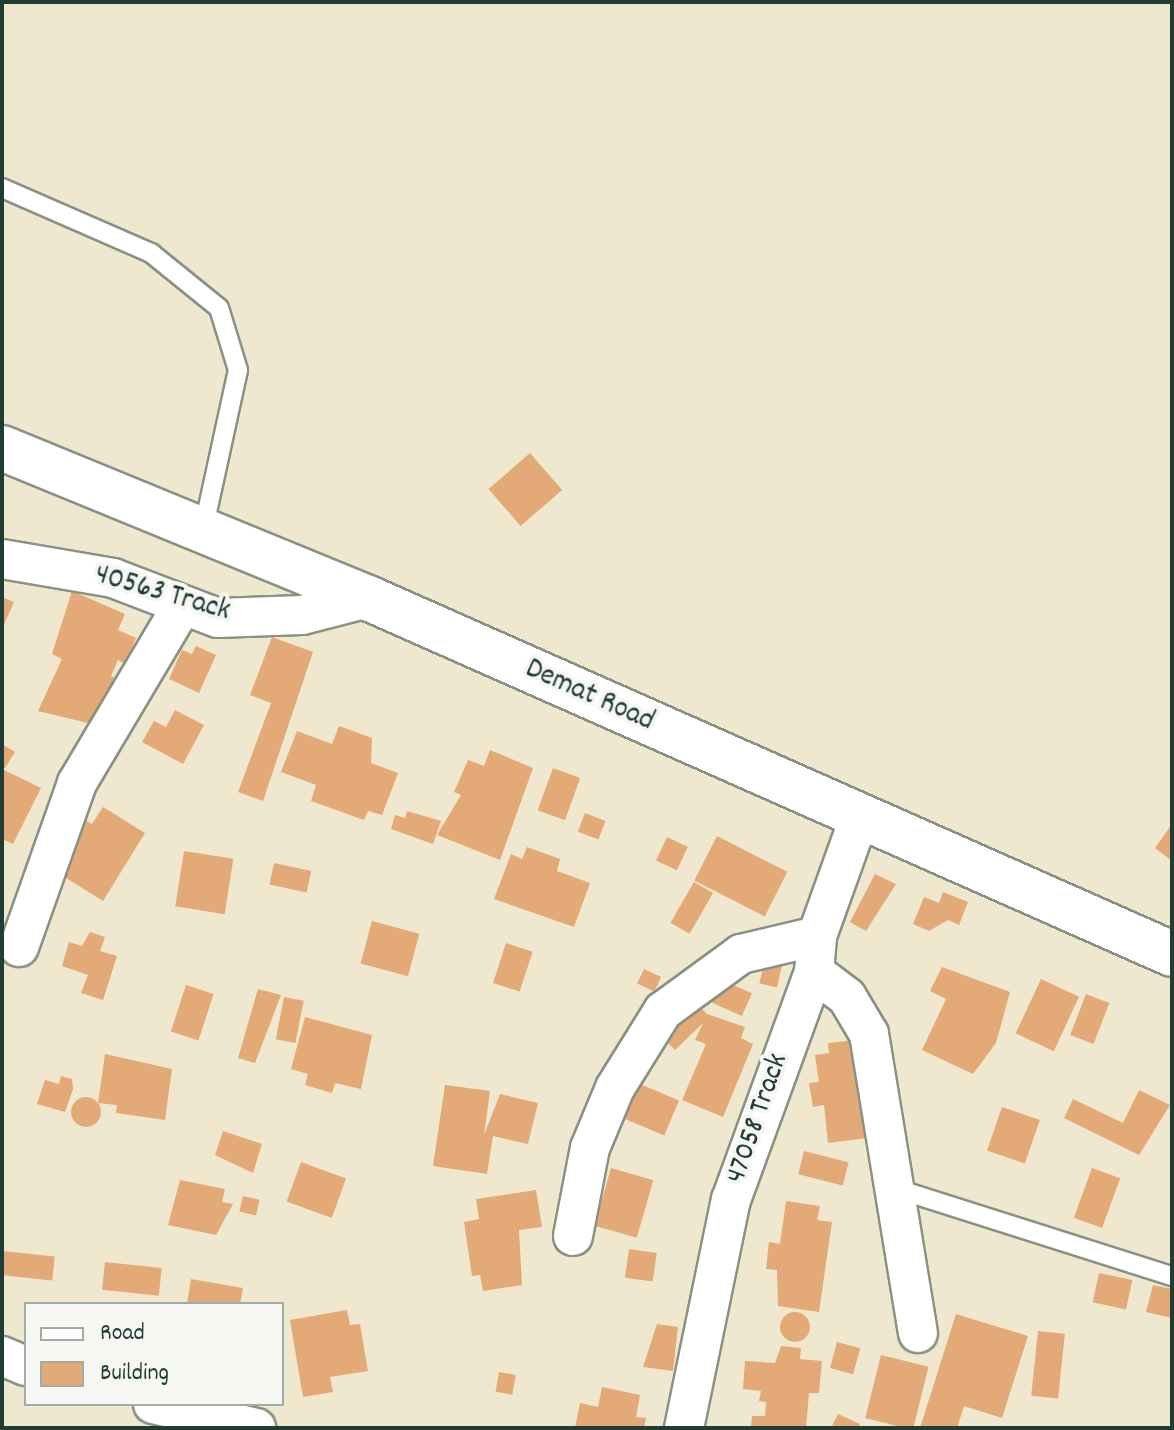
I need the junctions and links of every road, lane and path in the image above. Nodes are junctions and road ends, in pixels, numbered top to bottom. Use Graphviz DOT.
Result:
graph roads {
  1 [pos="2,188"];
  2 [pos="2,448"];
  3 [pos="203,530"];
  4 [pos="2,559"];
  5 [pos="368,598"];
  6 [pos="182,606"];
  7 [pos="859,819"];
  8 [pos="19,947"];
  9 [pos="816,954"];
  10 [pos="1172,954"];
  11 [pos="894,1188"];
  12 [pos="573,1236"];
  13 [pos="1172,1276"];
  14 [pos="918,1333"];
  15 [pos="2,1356"];
  16 [pos="24,1365"];
  17 [pos="162,1406"];
  18 [pos="256,1428"];
  19 [pos="684,1428"];
  1 -- 3 [label="lane"];
  2 -- 3 [label="street, Demat Road"];
  3 -- 5 [label="street, Demat Road"];
  4 -- 6 [label="street, 40563 Track"];
  5 -- 6 [label="street, 40563 Track"];
  5 -- 7 [label="street, Demat Road"];
  6 -- 8 [label="street"];
  7 -- 9 [label="street, 47058 Track"];
  7 -- 10 [label="street, Demat Road"];
  9 -- 11 [label="street"];
  9 -- 12 [label="street"];
  9 -- 19 [label="street, 47058 Track"];
  11 -- 13 [label="lane"];
  11 -- 14 [label="street"];
  15 -- 16 [label="street"];
  17 -- 18 [label="street"];
}
